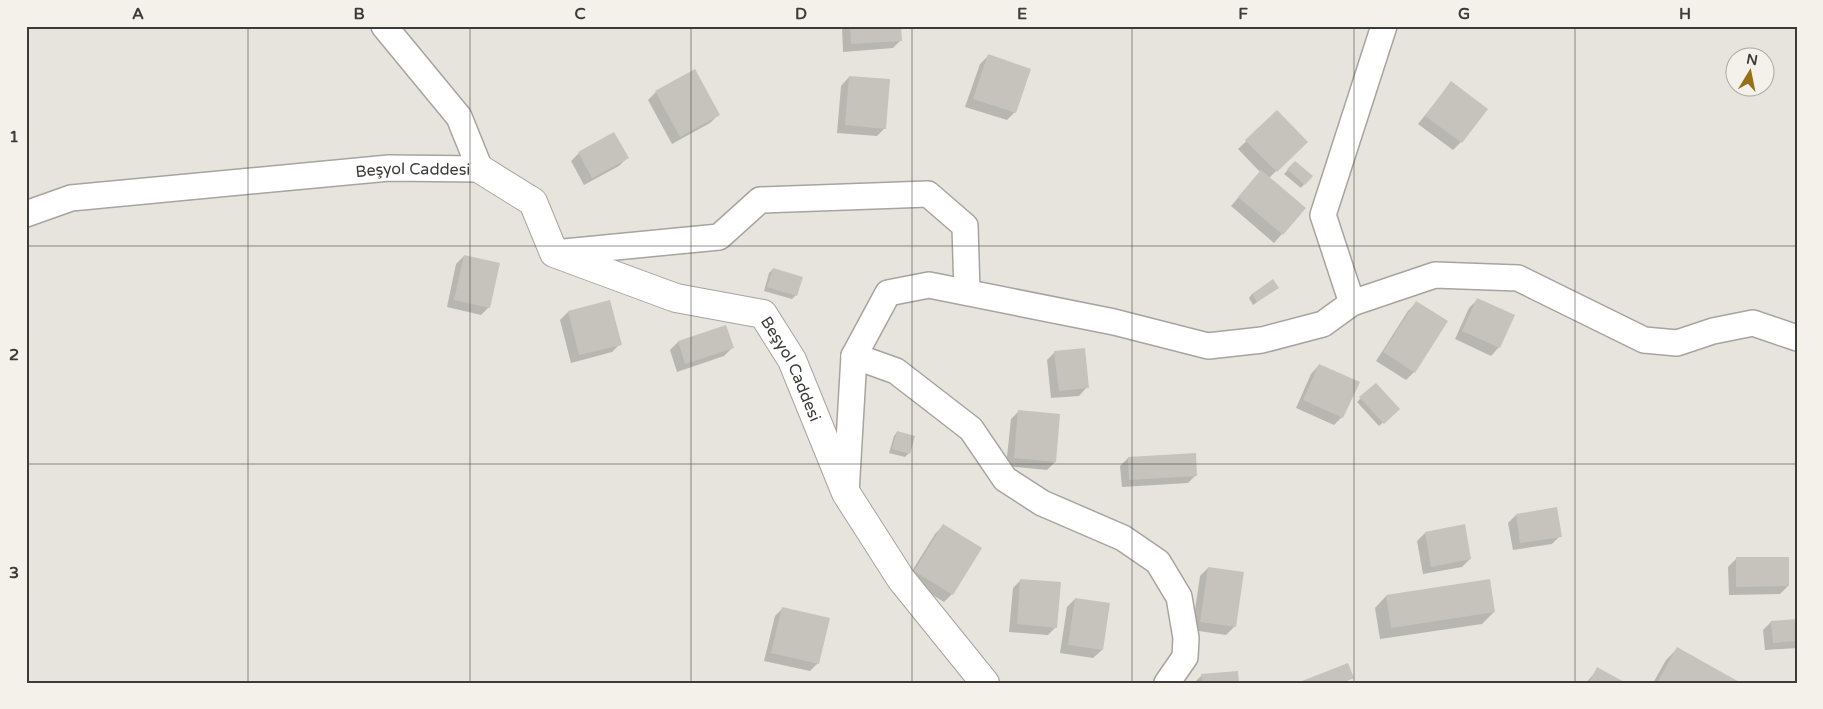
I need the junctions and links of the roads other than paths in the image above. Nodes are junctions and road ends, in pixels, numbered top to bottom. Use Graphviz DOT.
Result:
graph roads {
  1 [pos="384,26"];
  2 [pos="1384,26"];
  3 [pos="480,169"];
  4 [pos="26,214"];
  5 [pos="554,253"];
  6 [pos="967,292"];
  7 [pos="1352,303"];
  8 [pos="1797,338"];
  9 [pos="854,356"];
  10 [pos="846,493"];
  11 [pos="986,683"];
  12 [pos="1167,683"];
  1 -- 3 [label="street"];
  2 -- 7 [label="street"];
  3 -- 4 [label="street, Beşyol Caddesi"];
  3 -- 5 [label="street, Beşyol Caddesi"];
  5 -- 6 [label="street"];
  5 -- 10 [label="street, Beşyol Caddesi"];
  6 -- 7 [label="street"];
  6 -- 9 [label="street"];
  7 -- 8 [label="street"];
  9 -- 10 [label="street"];
  9 -- 12 [label="street"];
  10 -- 11 [label="street, Beşyol Caddesi"];
}
